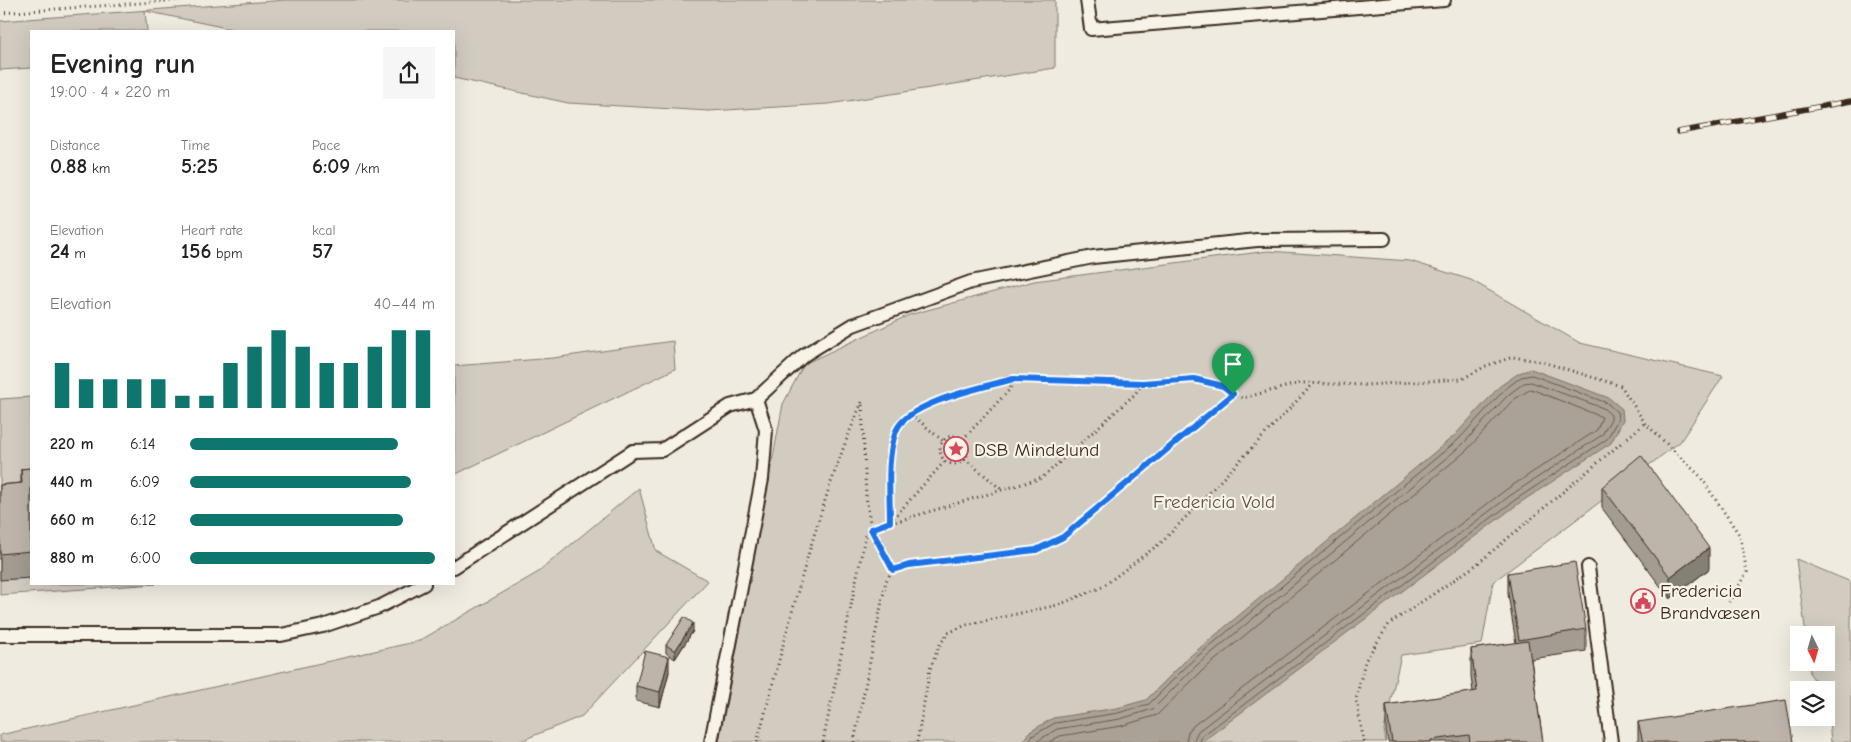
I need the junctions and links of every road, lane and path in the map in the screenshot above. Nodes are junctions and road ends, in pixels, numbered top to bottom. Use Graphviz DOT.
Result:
graph roads {
  1 [pos="183,0"];
  2 [pos="1087,0"];
  3 [pos="1444,0"];
  4 [pos="0,12"];
  5 [pos="1384,239"];
  6 [pos="1013,379"];
  7 [pos="1143,383"];
  8 [pos="1313,383"];
  9 [pos="1233,394"];
  10 [pos="756,398"];
  11 [pos="911,414"];
  12 [pos="1645,423"];
  13 [pos="963,439"];
  14 [pos="943,441"];
  15 [pos="965,459"];
  16 [pos="945,461"];
  17 [pos="1002,490"];
  18 [pos="890,522"];
  19 [pos="871,529"];
  20 [pos="455,566"];
  21 [pos="1588,567"];
  22 [pos="893,570"];
  23 [pos="422,585"];
  24 [pos="1729,602"];
  25 [pos="0,635"];
  26 [pos="711,742"];
  27 [pos="757,742"];
  28 [pos="823,742"];
  29 [pos="854,742"];
  30 [pos="917,742"];
  31 [pos="1364,742"];
  32 [pos="1611,742"];
  1 -- 4 [label="path"];
  2 -- 3 [label="lane"];
  5 -- 10 [label="lane"];
  6 -- 7 [label="path"];
  6 -- 11 [label="path"];
  6 -- 13 [label="path"];
  7 -- 9 [label="path"];
  7 -- 17 [label="path"];
  8 -- 9 [label="path"];
  8 -- 12 [label="path"];
  8 -- 30 [label="path"];
  9 -- 22 [label="path"];
  10 -- 20 [label="lane"];
  10 -- 26 [label="lane"];
  11 -- 14 [label="path"];
  11 -- 18 [label="path"];
  12 -- 24 [label="path"];
  12 -- 31 [label="path"];
  13 -- 14 [label="path"];
  13 -- 15 [label="path"];
  14 -- 16 [label="path"];
  15 -- 16 [label="path"];
  15 -- 17 [label="path"];
  16 -- 18 [label="path"];
  17 -- 18 [label="path"];
  18 -- 19 [label="path"];
  19 -- 22 [label="path"];
  19 -- 27 [label="path"];
  19 -- 28 [label="path"];
  21 -- 32 [label="lane"];
  22 -- 29 [label="path"];
  23 -- 25 [label="lane"];
}
